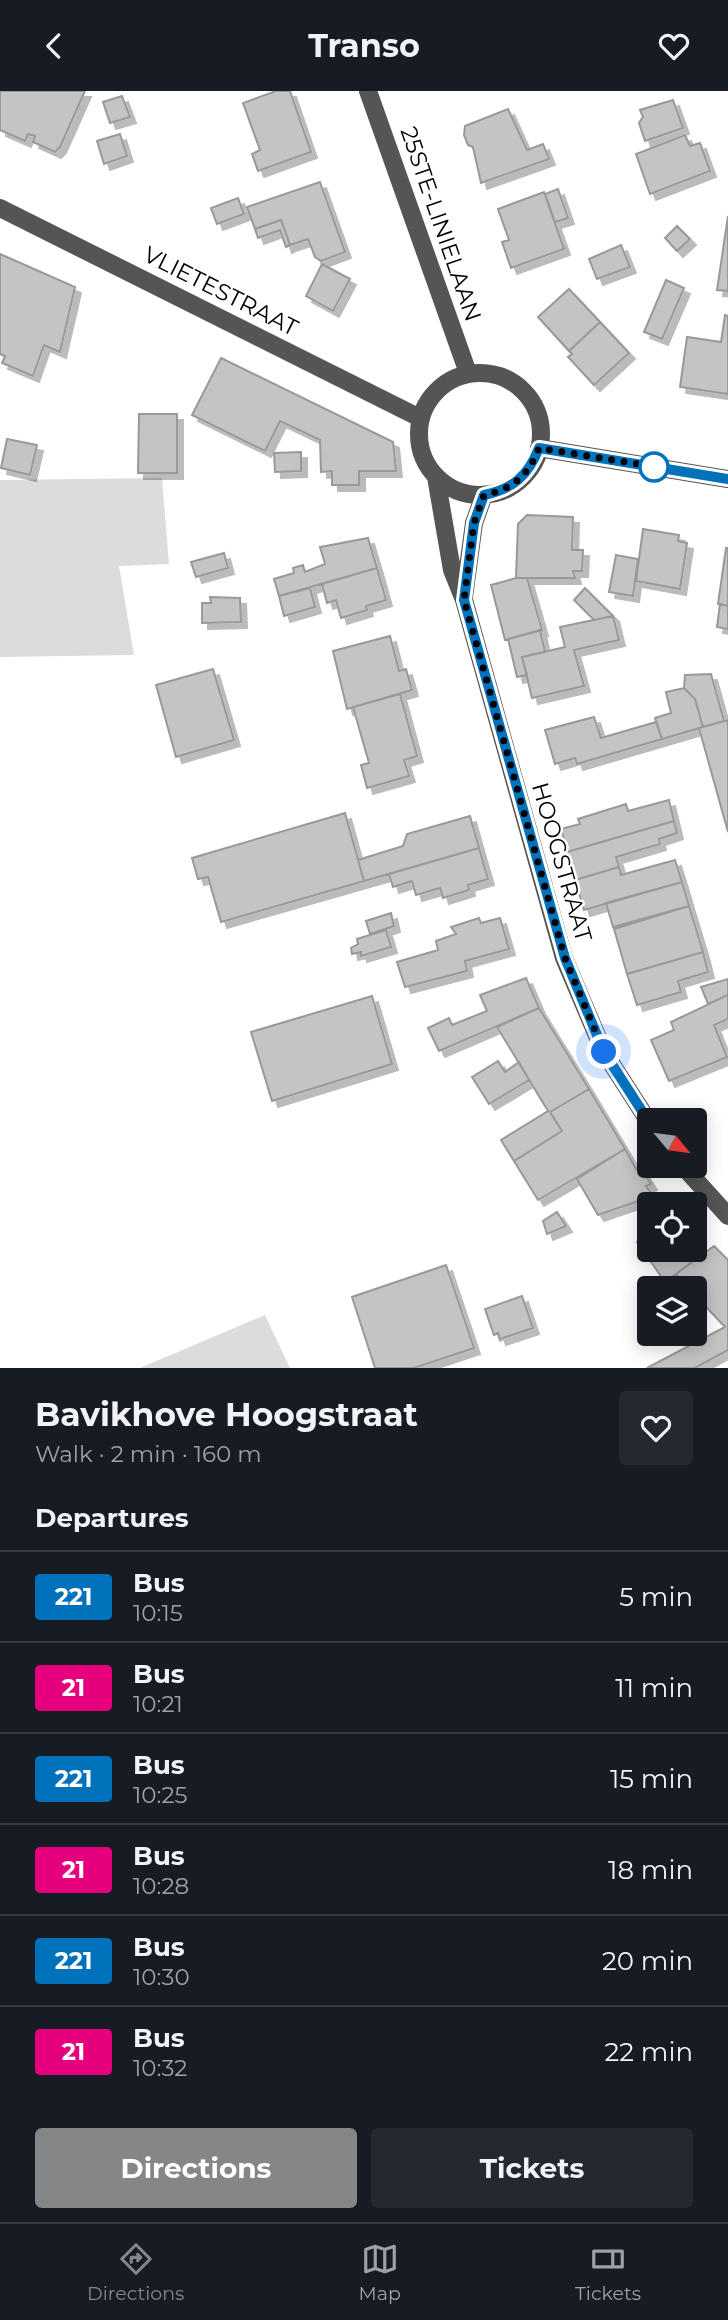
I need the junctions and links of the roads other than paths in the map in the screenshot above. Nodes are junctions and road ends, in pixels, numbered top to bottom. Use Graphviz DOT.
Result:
graph roads {
  1 [pos="368,91"];
  2 [pos="0,208"];
  3 [pos="468,373"];
  4 [pos="420,418"];
  5 [pos="539,448"];
  6 [pos="436,477"];
  7 [pos="728,479"];
  8 [pos="484,495"];
  9 [pos="464,600"];
  10 [pos="640,1108"];
  11 [pos="694,1178"];
  12 [pos="728,1216"];
  1 -- 3 [label="street, 25STE-LINIELAAN"];
  2 -- 4 [label="street, VLIETESTRAAT"];
  3 -- 4 [label="street"];
  3 -- 5 [label="street"];
  4 -- 6 [label="street"];
  5 -- 7 [label="street"];
  5 -- 8 [label="street"];
  6 -- 8 [label="street"];
  6 -- 9 [label="street, HOOGSTRAAT"];
  8 -- 9 [label="street, HOOGSTRAAT"];
  9 -- 10 [label="street, HOOGSTRAAT"];
  11 -- 12 [label="street"];
}
